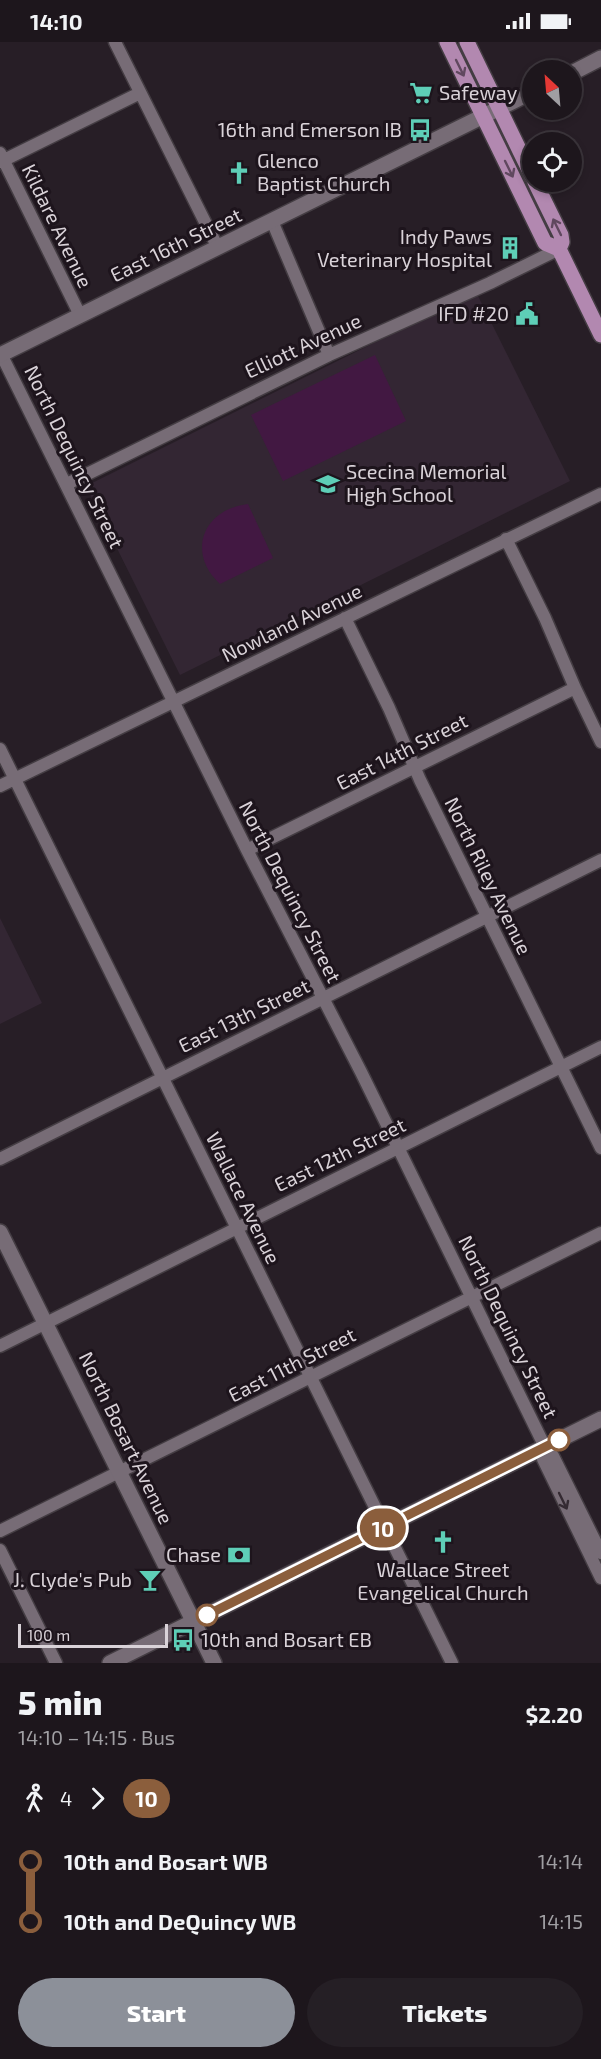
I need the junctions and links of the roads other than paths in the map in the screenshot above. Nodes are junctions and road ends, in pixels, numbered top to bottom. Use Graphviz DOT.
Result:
graph roads {
  1 [pos="115,42"];
  2 [pos="447,42"];
  3 [pos="467,42"];
  4 [pos="601,58"];
  5 [pos="582,68"];
  6 [pos="140,93"];
  7 [pos="522,97"];
  8 [pos="500,109"];
  9 [pos="483,117"];
  10 [pos="522,155"];
  11 [pos="1,158"];
  12 [pos="540,192"];
  13 [pos="272,221"];
  14 [pos="218,248"];
  15 [pos="559,249"];
  16 [pos="80,315"];
  17 [pos="601,335"];
  18 [pos="1,354"];
  19 [pos="329,355"];
  20 [pos="67,484"];
  21 [pos="601,494"];
  22 [pos="506,539"];
  23 [pos="345,618"];
  24 [pos="575,688"];
  25 [pos="173,703"];
  26 [pos="601,742"];
  27 [pos="0,749"];
  28 [pos="414,767"];
  29 [pos="15,778"];
  30 [pos="0,786"];
  31 [pos="247,850"];
  32 [pos="601,860"];
  33 [pos="487,917"];
  34 [pos="323,998"];
  35 [pos="601,1047"];
  36 [pos="561,1066"];
  37 [pos="162,1078"];
  38 [pos="398,1148"];
  39 [pos="601,1148"];
  40 [pos="0,1159"];
  41 [pos="237,1228"];
  42 [pos="0,1232"];
  43 [pos="601,1233"];
  44 [pos="471,1297"];
  45 [pos="45,1323"];
  46 [pos="0,1346"];
  47 [pos="310,1377"];
  48 [pos="601,1419"];
  49 [pos="545,1447"];
  50 [pos="119,1472"];
  51 [pos="384,1527"];
  52 [pos="0,1531"];
  53 [pos="0,1550"];
  54 [pos="601,1553"];
  55 [pos="601,1578"];
  56 [pos="193,1622"];
  57 [pos="56,1663"];
  58 [pos="110,1663"];
  59 [pos="214,1663"];
  60 [pos="452,1663"];
  1 -- 6 [label="street"];
  2 -- 9 [label="main road, one-way"];
  3 -- 8 [label="main road"];
  4 -- 5 [label="main road"];
  6 -- 11 [label="street"];
  6 -- 14 [label="street"];
  7 -- 8 [label="main road, East 16th Street"];
  8 -- 9 [label="main road, East 16th Street"];
  8 -- 10 [label="main road"];
  9 -- 13 [label="main road, East 16th Street"];
  9 -- 15 [label="main road, one-way"];
  11 -- 16 [label="street, Kildare Avenue"];
  15 -- 12 [label="main road, one-way"];
  13 -- 14 [label="main road, East 16th Street"];
  13 -- 19 [label="street"];
  14 -- 16 [label="main road, East 16th Street"];
  15 -- 17 [label="main road"];
  15 -- 19 [label="street, Elliott Avenue"];
  16 -- 18 [label="main road, East 16th Street"];
  18 -- 20 [label="street, North Dequincy Street"];
  19 -- 20 [label="street, Elliott Avenue"];
  20 -- 25 [label="street, North Dequincy Street"];
  21 -- 22 [label="street, Nowland Avenue"];
  22 -- 23 [label="street, Nowland Avenue"];
  22 -- 24 [label="street"];
  23 -- 25 [label="street, Nowland Avenue"];
  23 -- 28 [label="street, North Riley Avenue"];
  24 -- 26 [label="street"];
  24 -- 28 [label="street, East 14th Street"];
  25 -- 29 [label="street, Nowland Avenue"];
  25 -- 31 [label="street, North Dequincy Street"];
  27 -- 29 [label="street, Wallace Avenue"];
  28 -- 31 [label="street, East 14th Street"];
  28 -- 33 [label="street, North Riley Avenue"];
  29 -- 30 [label="street, Nowland Avenue"];
  29 -- 37 [label="street, Wallace Avenue"];
  31 -- 34 [label="street, North Dequincy Street"];
  32 -- 33 [label="street, East 13th Street"];
  33 -- 34 [label="street, East 13th Street"];
  33 -- 36 [label="street, North Riley Avenue"];
  34 -- 37 [label="street, East 13th Street"];
  34 -- 38 [label="street, North Dequincy Street"];
  35 -- 36 [label="street, East 12th Street"];
  36 -- 38 [label="street, East 12th Street"];
  36 -- 39 [label="street, North Riley Avenue"];
  37 -- 40 [label="street, East 13th Street"];
  37 -- 41 [label="street, Wallace Avenue"];
  38 -- 41 [label="street, East 12th Street"];
  38 -- 44 [label="street, North Dequincy Street"];
  41 -- 45 [label="street, East 12th Street"];
  41 -- 47 [label="street, Wallace Avenue"];
  42 -- 45 [label="main road, North Bosart Avenue"];
  43 -- 44 [label="street, East 11th Street"];
  44 -- 47 [label="street, East 11th Street"];
  44 -- 49 [label="street, North Dequincy Street"];
  45 -- 46 [label="street, East 12th Street"];
  45 -- 50 [label="main road, North Bosart Avenue"];
  47 -- 50 [label="street, East 11th Street"];
  47 -- 51 [label="street, Wallace Avenue"];
  48 -- 49 [label="main road"];
  49 -- 51 [label="main road"];
  49 -- 54 [label="street, North Dequincy Street"];
  49 -- 55 [label="street, North Dequincy Street, one-way"];
  50 -- 52 [label="street, East 11th Street"];
  50 -- 56 [label="main road, North Bosart Avenue"];
  51 -- 56 [label="main road"];
  51 -- 60 [label="street, Wallace Avenue"];
  53 -- 57 [label="street"];
  56 -- 58 [label="main road"];
  56 -- 59 [label="main road, North Bosart Avenue"];
}
